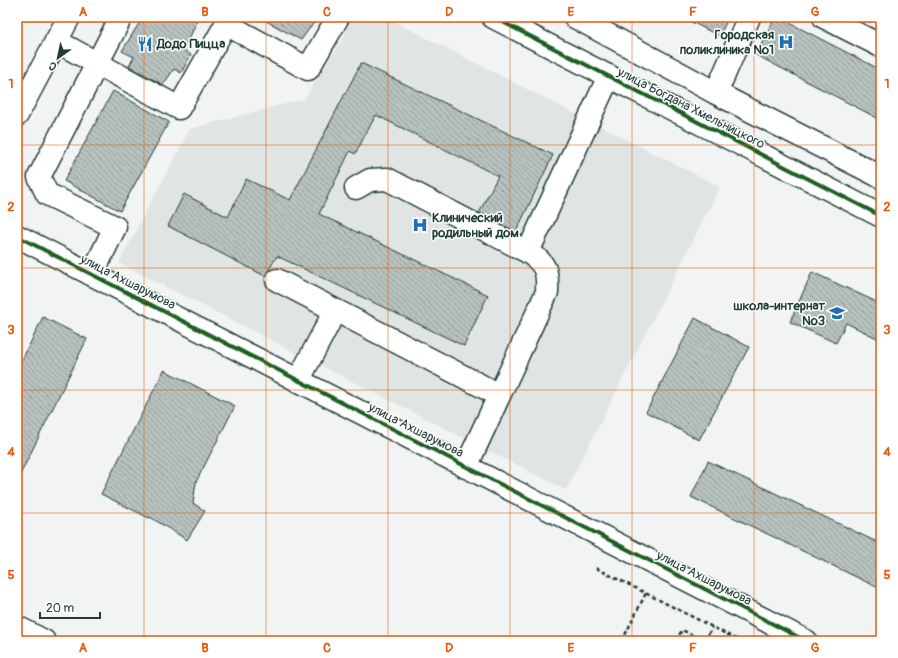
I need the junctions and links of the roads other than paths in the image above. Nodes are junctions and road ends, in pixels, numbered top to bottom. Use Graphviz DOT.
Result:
graph roads {
  1 [pos="69,17"];
  2 [pos="120,17"];
  3 [pos="338,17"];
  4 [pos="493,17"];
  5 [pos="575,17"];
  6 [pos="749,17"];
  7 [pos="824,17"];
  8 [pos="56,41"];
  9 [pos="881,46"];
  10 [pos="97,63"];
  11 [pos="608,76"];
  12 [pos="716,93"];
  13 [pos="17,115"];
  14 [pos="881,177"];
  15 [pos="356,188"];
  16 [pos="881,216"];
  17 [pos="17,236"];
  18 [pos="528,252"];
  19 [pos="92,275"];
  20 [pos="277,280"];
  21 [pos="335,311"];
  22 [pos="298,381"];
  23 [pos="499,394"];
  24 [pos="466,467"];
  25 [pos="17,627"];
  26 [pos="44,641"];
  27 [pos="806,641"];
  1 -- 8 [label="street"];
  2 -- 10 [label="street"];
  3 -- 10 [label="street"];
  4 -- 11 [label="street, улица Богдана Хмельницкого"];
  5 -- 12 [label="street, улица Богдана Хмельницкого"];
  6 -- 12 [label="street"];
  7 -- 9 [label="street"];
  8 -- 10 [label="street"];
  8 -- 13 [label="street"];
  10 -- 19 [label="street"];
  11 -- 16 [label="street, улица Богдана Хмельницкого"];
  11 -- 18 [label="street"];
  12 -- 14 [label="street, улица Богдана Хмельницкого"];
  15 -- 18 [label="street"];
  17 -- 19 [label="street, улица Ахшарумова"];
  18 -- 23 [label="street"];
  19 -- 22 [label="street, улица Ахшарумова"];
  20 -- 21 [label="street"];
  21 -- 22 [label="street"];
  21 -- 23 [label="street"];
  22 -- 24 [label="street, улица Ахшарумова"];
  23 -- 24 [label="street"];
  24 -- 27 [label="street, улица Ахшарумова"];
  25 -- 26 [label="street"];
}
